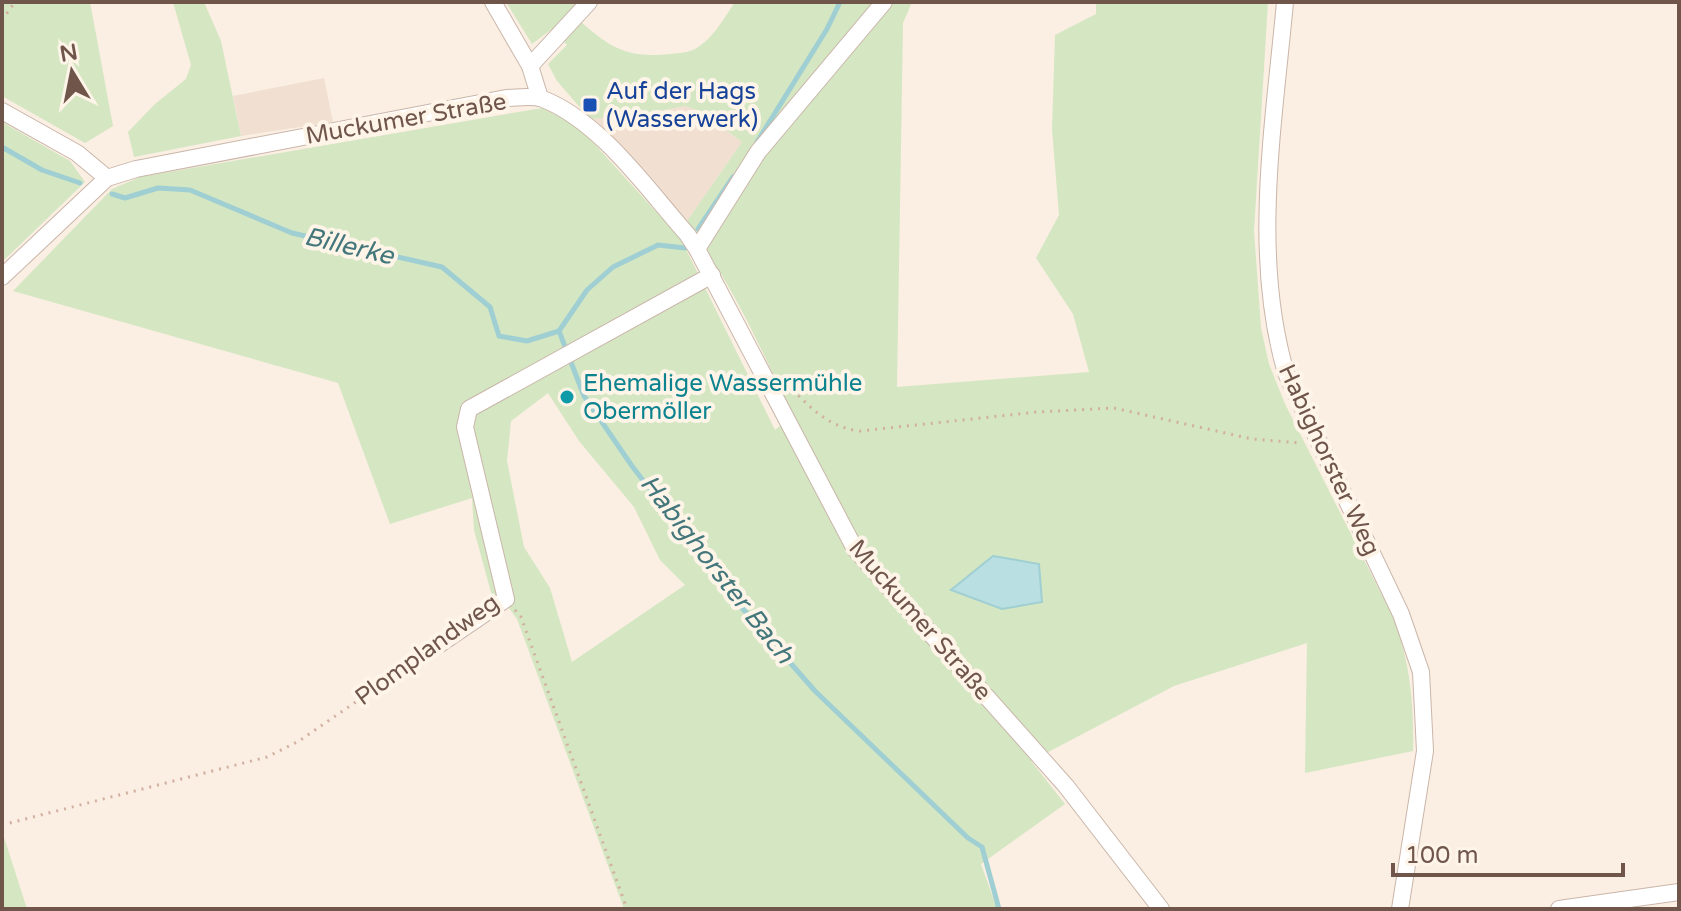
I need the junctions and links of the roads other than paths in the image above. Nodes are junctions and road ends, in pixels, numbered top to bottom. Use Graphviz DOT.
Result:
graph roads {
  1 [pos="493,2"];
  2 [pos="589,2"];
  3 [pos="884,2"];
  4 [pos="1285,2"];
  5 [pos="530,66"];
  6 [pos="540,98"];
  7 [pos="2,111"];
  8 [pos="107,178"];
  9 [pos="697,249"];
  10 [pos="712,275"];
  11 [pos="2,277"];
  12 [pos="440,644"];
  13 [pos="1679,892"];
  14 [pos="1161,909"];
  15 [pos="1400,909"];
  16 [pos="1559,909"];
  1 -- 5 [label="street"];
  2 -- 5 [label="street"];
  3 -- 9 [label="street"];
  4 -- 15 [label="street, Habighorster Weg"];
  5 -- 6 [label="street"];
  6 -- 8 [label="street, Muckumer Straße"];
  6 -- 9 [label="street, Muckumer Straße"];
  7 -- 8 [label="street"];
  8 -- 11 [label="street, Muckumer Straße"];
  9 -- 10 [label="street, Muckumer Straße"];
  10 -- 12 [label="street, Plomplandweg"];
  10 -- 14 [label="street, Muckumer Straße"];
  13 -- 16 [label="street"];
}
